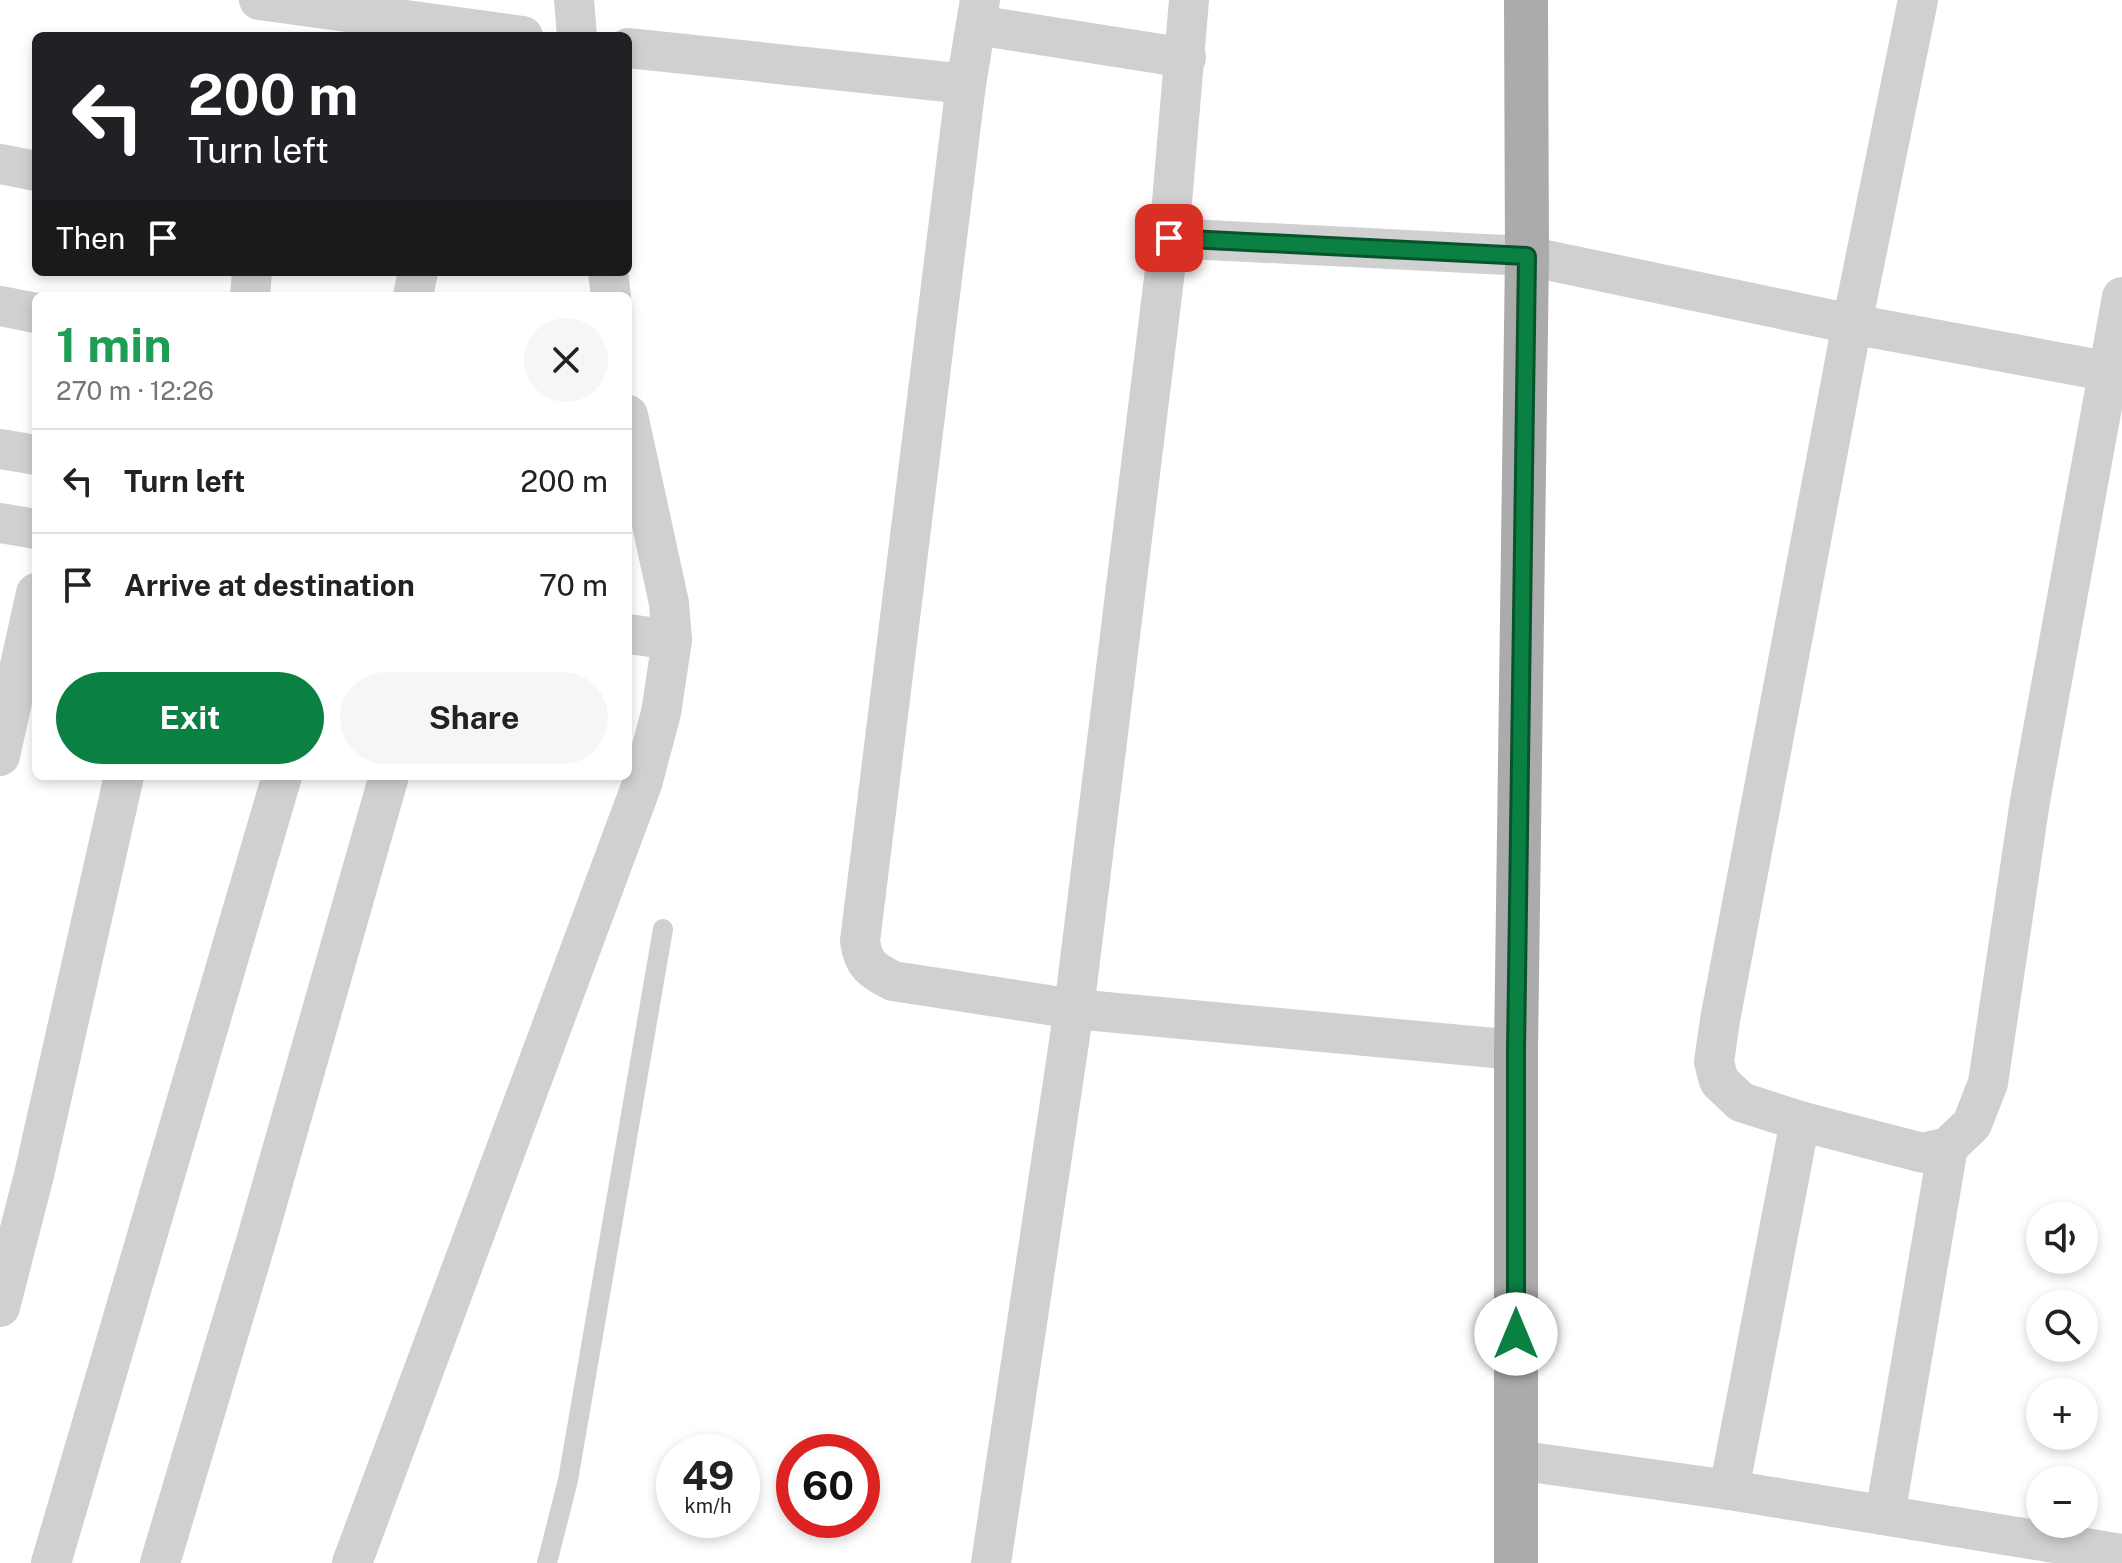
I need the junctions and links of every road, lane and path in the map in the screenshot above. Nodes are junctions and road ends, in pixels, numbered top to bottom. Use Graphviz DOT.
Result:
graph roads {
  1 [pos="259,0"];
  2 [pos="574,0"];
  3 [pos="1189,0"];
  4 [pos="1526,0"];
  5 [pos="1918,0"];
  6 [pos="978,13"];
  7 [pos="494,32"];
  8 [pos="577,32"];
  9 [pos="632,48"];
  10 [pos="1186,58"];
  11 [pos="966,84"];
  12 [pos="0,164"];
  13 [pos="32,170"];
  14 [pos="1169,238"];
  15 [pos="1527,256"];
  16 [pos="2122,297"];
  17 [pos="0,306"];
  18 [pos="32,312"];
  19 [pos="1852,324"];
  20 [pos="2116,373"];
  21 [pos="632,433"];
  22 [pos="0,449"];
  23 [pos="32,454"];
  24 [pos="0,523"];
  25 [pos="32,528"];
  26 [pos="32,611"];
  27 [pos="632,635"];
  28 [pos="672,640"];
  29 [pos="0,756"];
  30 [pos="123,780"];
  31 [pos="281,780"];
  32 [pos="388,780"];
  33 [pos="663,929"];
  34 [pos="1074,1009"];
  35 [pos="1516,1050"];
  36 [pos="1800,1121"];
  37 [pos="1948,1147"];
  38 [pos="0,1307"];
  39 [pos="1516,1460"];
  40 [pos="1729,1490"];
  41 [pos="1885,1515"];
  42 [pos="2122,1554"];
  43 [pos="51,1563"];
  44 [pos="160,1563"];
  45 [pos="352,1563"];
  46 [pos="547,1563"];
  47 [pos="991,1563"];
  48 [pos="1516,1563"];
  1 -- 7 [label="street"];
  2 -- 8 [label="street"];
  3 -- 10 [label="street"];
  4 -- 15 [label="main road"];
  5 -- 19 [label="street"];
  6 -- 10 [label="street"];
  6 -- 11 [label="street"];
  9 -- 11 [label="street"];
  10 -- 14 [label="street"];
  11 -- 34 [label="street"];
  12 -- 13 [label="street"];
  14 -- 15 [label="street"];
  14 -- 34 [label="street"];
  15 -- 19 [label="street"];
  15 -- 35 [label="main road"];
  16 -- 20 [label="street"];
  17 -- 18 [label="street"];
  19 -- 20 [label="street"];
  19 -- 36 [label="street"];
  20 -- 37 [label="street"];
  21 -- 28 [label="street"];
  22 -- 23 [label="street"];
  24 -- 25 [label="street"];
  26 -- 29 [label="street"];
  27 -- 28 [label="street"];
  28 -- 45 [label="street"];
  30 -- 38 [label="street"];
  31 -- 43 [label="street"];
  32 -- 44 [label="street"];
  33 -- 46 [label="lane"];
  34 -- 35 [label="street"];
  34 -- 47 [label="street"];
  35 -- 39 [label="main road"];
  36 -- 37 [label="street"];
  36 -- 40 [label="street"];
  37 -- 41 [label="street"];
  39 -- 40 [label="street"];
  39 -- 48 [label="main road"];
  40 -- 41 [label="street"];
  41 -- 42 [label="street"];
}
